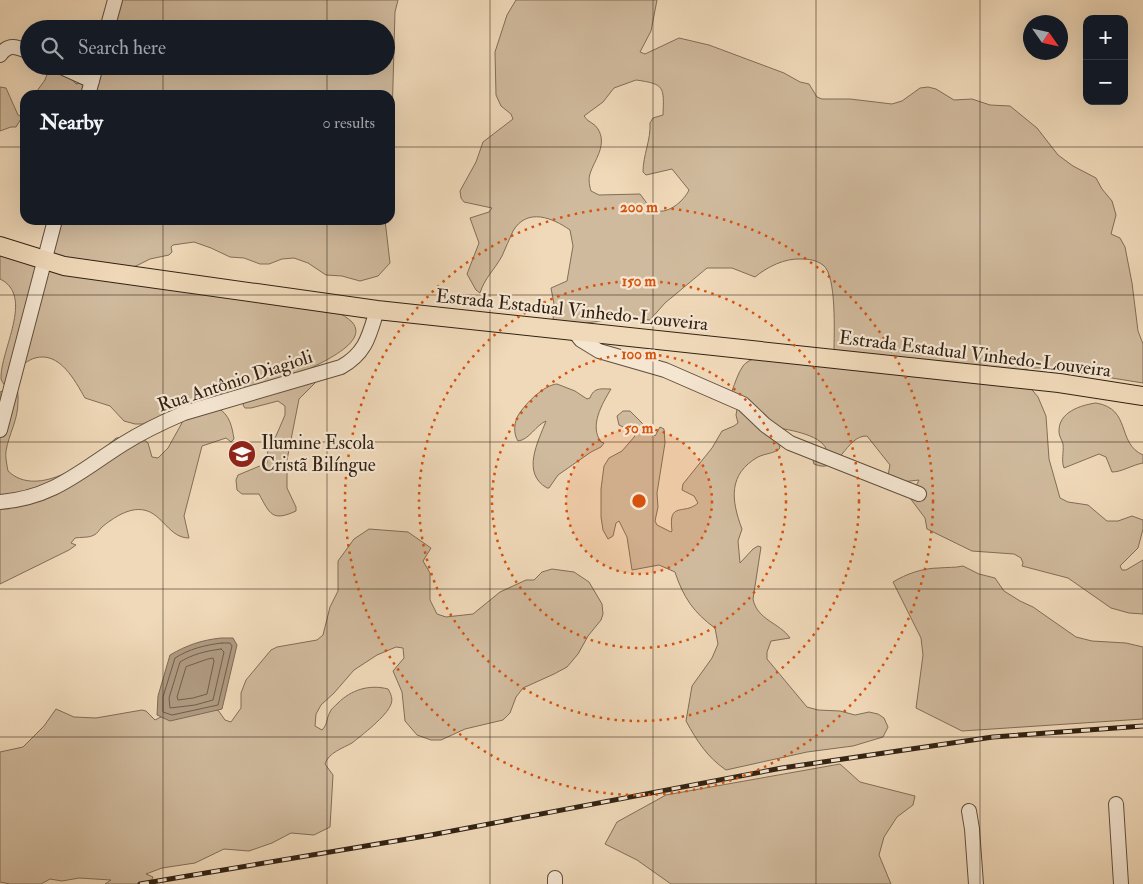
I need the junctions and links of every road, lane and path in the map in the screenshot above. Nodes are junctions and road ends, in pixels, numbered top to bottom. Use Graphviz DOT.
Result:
graph roads {
  1 [pos="115,0"];
  2 [pos="109,20"];
  3 [pos="20,48"];
  4 [pos="0,55"];
  5 [pos="79,75"];
  6 [pos="94,75"];
  7 [pos="92,81"];
  8 [pos="89,90"];
  9 [pos="54,225"];
  10 [pos="0,246"];
  11 [pos="44,261"];
  12 [pos="376,310"];
  13 [pos="574,331"];
  14 [pos="1143,396"];
  15 [pos="0,430"];
  16 [pos="919,494"];
  17 [pos="0,502"];
  18 [pos="1116,804"];
  19 [pos="969,811"];
  20 [pos="976,884"];
  21 [pos="1121,884"];
  1 -- 2 [label="street"];
  3 -- 4 [label="street"];
  5 -- 7 [label="street"];
  6 -- 7 [label="street"];
  7 -- 8 [label="street"];
  9 -- 11 [label="street"];
  10 -- 11 [label="main road, Estrada Estadual Vinhedo-Louveira"];
  11 -- 12 [label="main road, Estrada Estadual Vinhedo-Louveira"];
  11 -- 15 [label="street"];
  12 -- 13 [label="main road, Estrada Estadual Vinhedo-Louveira"];
  12 -- 17 [label="street, Rua Antônio Diagioli"];
  13 -- 14 [label="main road, Estrada Estadual Vinhedo-Louveira"];
  13 -- 16 [label="street"];
  18 -- 21 [label="street"];
  19 -- 20 [label="street"];
}
